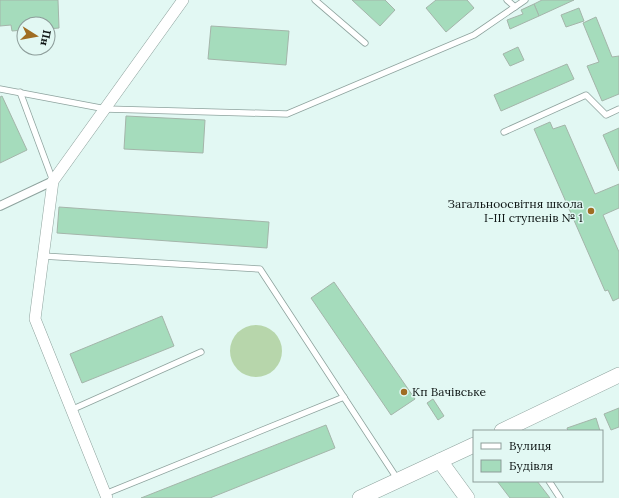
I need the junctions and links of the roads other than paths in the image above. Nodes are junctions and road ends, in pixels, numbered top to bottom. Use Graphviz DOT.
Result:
graph roads {
  1 [pos="183,0"];
  2 [pos="315,0"];
  3 [pos="507,0"];
  4 [pos="525,0"];
  5 [pos="514,7"];
  6 [pos="365,43"];
  7 [pos="0,88"];
  8 [pos="20,92"];
  9 [pos="106,109"];
  10 [pos="619,110"];
  11 [pos="504,132"];
  12 [pos="53,181"];
  13 [pos="0,206"];
  14 [pos="43,256"];
  15 [pos="201,352"];
  16 [pos="619,375"];
  17 [pos="344,397"];
  18 [pos="71,410"];
  19 [pos="510,429"];
  20 [pos="473,444"];
  21 [pos="440,461"];
  22 [pos="398,480"];
  23 [pos="550,482"];
  24 [pos="106,496"];
  25 [pos="360,498"];
  26 [pos="467,498"];
  27 [pos="560,498"];
  1 -- 9 [label="street"];
  2 -- 6 [label="lane"];
  3 -- 5 [label="lane"];
  4 -- 5 [label="lane"];
  5 -- 9 [label="lane"];
  7 -- 8 [label="lane"];
  8 -- 9 [label="lane"];
  8 -- 12 [label="lane"];
  9 -- 12 [label="street"];
  10 -- 11 [label="lane"];
  12 -- 13 [label="street"];
  12 -- 14 [label="street"];
  14 -- 17 [label="lane"];
  14 -- 18 [label="street"];
  15 -- 18 [label="lane"];
  16 -- 19 [label="main road"];
  17 -- 22 [label="lane"];
  17 -- 24 [label="lane"];
  18 -- 24 [label="street"];
  20 -- 21 [label="main road"];
  21 -- 22 [label="main road"];
  21 -- 26 [label="main road"];
  22 -- 25 [label="main road"];
  23 -- 27 [label="lane"];
}
